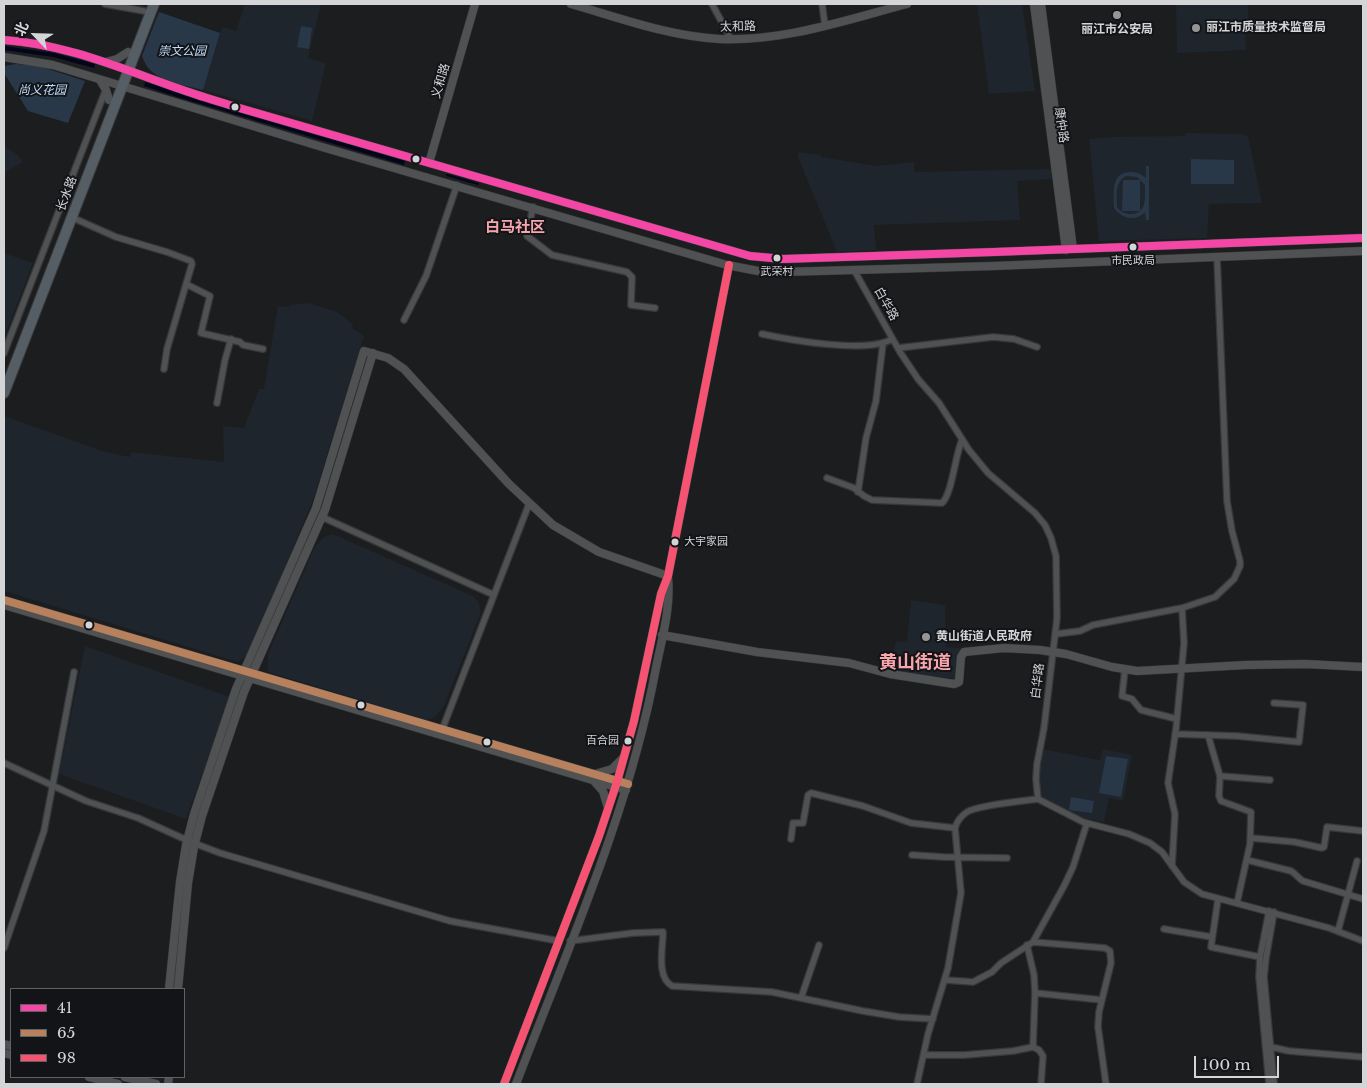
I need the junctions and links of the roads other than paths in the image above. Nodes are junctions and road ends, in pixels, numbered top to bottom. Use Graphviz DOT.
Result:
graph roads {
  1 [pos="105,4"];
  2 [pos="154,4"];
  3 [pos="475,4"];
  4 [pos="571,4"];
  5 [pos="712,4"];
  6 [pos="822,4"];
  7 [pos="906,4"];
  8 [pos="1034,4"];
  9 [pos="1041,4"];
  10 [pos="146,8"];
  11 [pos="826,25"];
  12 [pos="731,39"];
  13 [pos="4,40"];
  14 [pos="128,52"];
  15 [pos="4,57"];
  16 [pos="106,62"];
  17 [pos="125,69"];
  18 [pos="114,87"];
  19 [pos="429,164"];
  20 [pos="457,185"];
  21 [pos="534,207"];
  22 [pos="71,218"];
  23 [pos="1363,238"];
  24 [pos="1070,250"];
  25 [pos="1363,252"];
  26 [pos="1217,257"];
  27 [pos="729,265"];
  28 [pos="854,270"];
  29 [pos="186,284"];
  30 [pos="655,308"];
  31 [pos="404,320"];
  32 [pos="762,334"];
  33 [pos="892,338"];
  34 [pos="231,339"];
  35 [pos="883,343"];
  36 [pos="898,348"];
  37 [pos="1037,348"];
  38 [pos="263,349"];
  39 [pos="368,352"];
  40 [pos="4,353"];
  41 [pos="164,369"];
  42 [pos="4,375"];
  43 [pos="4,392"];
  44 [pos="217,403"];
  45 [pos="962,440"];
  46 [pos="826,478"];
  47 [pos="858,492"];
  48 [pos="530,504"];
  49 [pos="322,517"];
  50 [pos="668,576"];
  51 [pos="494,595"];
  52 [pos="4,600"];
  53 [pos="4,605"];
  54 [pos="1182,608"];
  55 [pos="1056,634"];
  56 [pos="662,635"];
  57 [pos="1053,652"];
  58 [pos="1363,667"];
  59 [pos="1182,668"];
  60 [pos="1125,669"];
  61 [pos="74,672"];
  62 [pos="248,675"];
  63 [pos="1274,702"];
  64 [pos="1177,719"];
  65 [pos="442,730"];
  66 [pos="1175,734"];
  67 [pos="1208,736"];
  68 [pos="625,755"];
  69 [pos="4,764"];
  70 [pos="1220,776"];
  71 [pos="593,777"];
  72 [pos="1270,780"];
  73 [pos="617,784"];
  74 [pos="53,786"];
  75 [pos="627,787"];
  76 [pos="1038,799"];
  77 [pos="609,809"];
  78 [pos="1087,823"];
  79 [pos="955,828"];
  80 [pos="1363,831"];
  81 [pos="1251,838"];
  82 [pos="791,839"];
  83 [pos="191,842"];
  84 [pos="912,855"];
  85 [pos="958,858"];
  86 [pos="1007,858"];
  87 [pos="1248,860"];
  88 [pos="1357,861"];
  89 [pos="1172,866"];
  90 [pos="1348,895"];
  91 [pos="1218,899"];
  92 [pos="1363,899"];
  93 [pos="1237,903"];
  94 [pos="1272,912"];
  95 [pos="1164,929"];
  96 [pos="1338,931"];
  97 [pos="1212,936"];
  98 [pos="559,941"];
  99 [pos="1363,941"];
  100 [pos="570,942"];
  101 [pos="1030,944"];
  102 [pos="819,945"];
  103 [pos="4,948"];
  104 [pos="1260,957"];
  105 [pos="946,980"];
  106 [pos="169,988"];
  107 [pos="178,988"];
  108 [pos="1035,993"];
  109 [pos="801,998"];
  110 [pos="1102,1000"];
  111 [pos="932,1019"];
  112 [pos="1033,1047"];
  113 [pos="1271,1047"];
  114 [pos="924,1055"];
  115 [pos="1363,1057"];
  116 [pos="93,1078"];
  117 [pos="130,1078"];
  118 [pos="118,1084"];
  119 [pos="158,1084"];
  120 [pos="504,1084"];
  121 [pos="516,1084"];
  122 [pos="917,1084"];
  123 [pos="1041,1084"];
  124 [pos="1106,1084"];
  125 [pos="1269,1084"];
  126 [pos="1274,1084"];
  1 -- 10 [label="street"];
  2 -- 17 [label="highway, 长水路"];
  3 -- 19 [label="street, 义和路"];
  4 -- 12 [label="street, 太和路"];
  5 -- 12 [label="street"];
  6 -- 11 [label="street"];
  7 -- 11 [label="street, 太和路"];
  8 -- 24 [label="street, 康仲路"];
  9 -- 24 [label="street, 康仲路"];
  10 -- 14 [label="highway, 长水路"];
  11 -- 12 [label="street, 太和路"];
  13 -- 16 [label="street"];
  14 -- 16 [label="street"];
  14 -- 17 [label="highway, 长水路"];
  15 -- 18 [label="street"];
  16 -- 17 [label="street"];
  17 -- 18 [label="highway, 长水路"];
  17 -- 19 [label="street"];
  18 -- 20 [label="street"];
  18 -- 22 [label="highway, 长水路"];
  18 -- 40 [label="street"];
  18 -- 42 [label="highway, 长水路"];
  19 -- 24 [label="street"];
  20 -- 21 [label="street"];
  20 -- 31 [label="street"];
  21 -- 27 [label="street"];
  21 -- 30 [label="street"];
  22 -- 29 [label="street"];
  22 -- 43 [label="highway, 长水路"];
  23 -- 24 [label="street"];
  25 -- 26 [label="street"];
  26 -- 28 [label="street"];
  26 -- 54 [label="street"];
  27 -- 28 [label="street"];
  27 -- 50 [label="street"];
  28 -- 33 [label="street, 白华路"];
  29 -- 34 [label="street"];
  29 -- 41 [label="street"];
  32 -- 35 [label="street"];
  33 -- 35 [label="street"];
  33 -- 36 [label="street, 白华路"];
  34 -- 38 [label="street"];
  34 -- 44 [label="street"];
  35 -- 47 [label="street"];
  36 -- 37 [label="street"];
  36 -- 45 [label="street, 白华路"];
  39 -- 48 [label="street"];
  39 -- 49 [label="street"];
  39 -- 62 [label="street"];
  45 -- 47 [label="street"];
  45 -- 55 [label="street, 白华路"];
  46 -- 47 [label="street"];
  48 -- 50 [label="street"];
  48 -- 51 [label="street"];
  49 -- 51 [label="street"];
  49 -- 62 [label="street"];
  50 -- 56 [label="street"];
  50 -- 68 [label="street"];
  51 -- 65 [label="street"];
  52 -- 62 [label="street"];
  53 -- 62 [label="street"];
  54 -- 55 [label="street"];
  54 -- 59 [label="street"];
  55 -- 57 [label="street, 白华路"];
  56 -- 57 [label="street"];
  56 -- 75 [label="street"];
  57 -- 60 [label="street"];
  57 -- 76 [label="street, 白华路"];
  58 -- 59 [label="street"];
  59 -- 60 [label="street"];
  59 -- 64 [label="street"];
  60 -- 64 [label="street"];
  61 -- 74 [label="street"];
  62 -- 65 [label="street"];
  62 -- 71 [label="street"];
  62 -- 83 [label="street"];
  63 -- 67 [label="street"];
  64 -- 66 [label="street"];
  65 -- 71 [label="street"];
  66 -- 67 [label="street"];
  66 -- 89 [label="street"];
  67 -- 70 [label="street"];
  68 -- 71 [label="street"];
  68 -- 73 [label="street"];
  69 -- 74 [label="street"];
  70 -- 72 [label="street"];
  70 -- 81 [label="street"];
  71 -- 73 [label="street"];
  71 -- 77 [label="street"];
  73 -- 75 [label="street"];
  73 -- 77 [label="street"];
  74 -- 83 [label="street"];
  74 -- 103 [label="street"];
  75 -- 100 [label="street"];
  76 -- 78 [label="street"];
  76 -- 79 [label="street"];
  77 -- 98 [label="street"];
  78 -- 89 [label="street"];
  78 -- 101 [label="street"];
  79 -- 82 [label="street"];
  79 -- 85 [label="street"];
  80 -- 81 [label="street"];
  81 -- 87 [label="street"];
  83 -- 98 [label="street"];
  83 -- 106 [label="street"];
  83 -- 107 [label="street"];
  84 -- 85 [label="street"];
  85 -- 86 [label="street"];
  85 -- 105 [label="street"];
  87 -- 90 [label="street"];
  87 -- 93 [label="street"];
  88 -- 90 [label="street"];
  89 -- 91 [label="street"];
  90 -- 92 [label="street"];
  90 -- 96 [label="street"];
  91 -- 93 [label="street"];
  91 -- 97 [label="street"];
  93 -- 94 [label="street"];
  94 -- 96 [label="street"];
  94 -- 104 [label="street"];
  94 -- 113 [label="street"];
  95 -- 97 [label="street"];
  96 -- 99 [label="street"];
  97 -- 104 [label="street"];
  98 -- 120 [label="street"];
  100 -- 109 [label="street"];
  100 -- 121 [label="street"];
  101 -- 105 [label="street"];
  101 -- 108 [label="street"];
  101 -- 110 [label="street"];
  102 -- 109 [label="street"];
  104 -- 125 [label="street"];
  105 -- 111 [label="street"];
  108 -- 110 [label="street"];
  108 -- 112 [label="street"];
  109 -- 111 [label="street"];
  110 -- 124 [label="street"];
  111 -- 114 [label="street"];
  112 -- 114 [label="street"];
  112 -- 123 [label="street"];
  113 -- 115 [label="street"];
  113 -- 126 [label="street"];
  114 -- 122 [label="street"];
  116 -- 118 [label="street"];
  117 -- 119 [label="street"];
}
